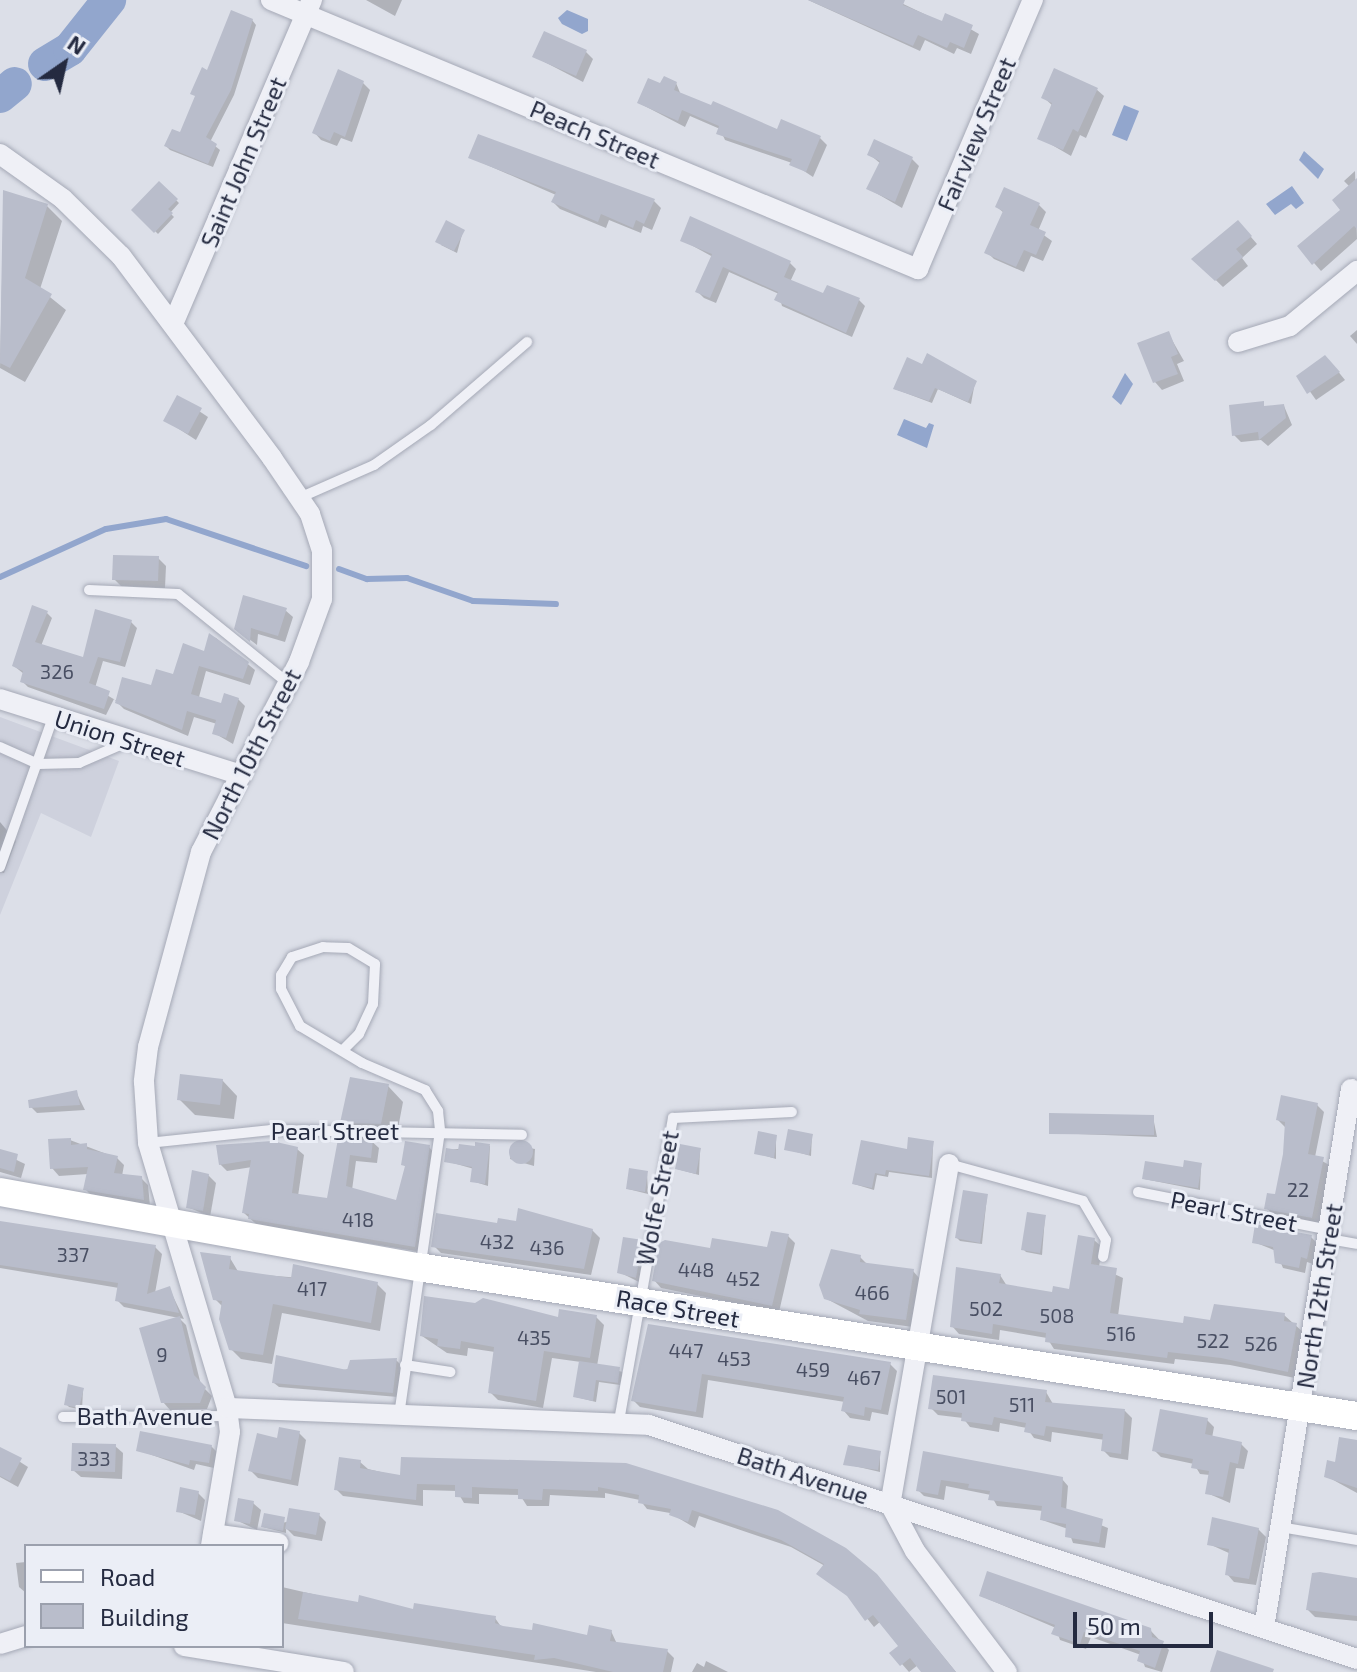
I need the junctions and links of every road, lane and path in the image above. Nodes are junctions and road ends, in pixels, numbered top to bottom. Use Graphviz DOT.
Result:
graph roads {
  1 [pos="271,0"];
  2 [pos="1033,0"];
  3 [pos="310,7"];
  4 [pos="0,154"];
  5 [pos="918,269"];
  6 [pos="1357,271"];
  7 [pos="173,324"];
  8 [pos="527,342"];
  9 [pos="1238,342"];
  10 [pos="299,498"];
  11 [pos="89,590"];
  12 [pos="289,684"];
  13 [pos="0,699"];
  14 [pos="53,717"];
  15 [pos="129,740"];
  16 [pos="0,747"];
  17 [pos="38,764"];
  18 [pos="241,775"];
  19 [pos="0,867"];
  20 [pos="344,1049"];
  21 [pos="1351,1089"];
  22 [pos="792,1112"];
  23 [pos="440,1131"];
  24 [pos="522,1135"];
  25 [pos="148,1143"];
  26 [pos="949,1164"];
  27 [pos="0,1192"];
  28 [pos="1138,1192"];
  29 [pos="169,1223"];
  30 [pos="1329,1235"];
  31 [pos="1357,1244"];
  32 [pos="1103,1257"];
  33 [pos="418,1267"];
  34 [pos="638,1300"];
  35 [pos="916,1349"];
  36 [pos="405,1365"];
  37 [pos="450,1372"];
  38 [pos="1301,1407"];
  39 [pos="227,1412"];
  40 [pos="399,1415"];
  41 [pos="1357,1416"];
  42 [pos="63,1417"];
  43 [pos="619,1421"];
  44 [pos="890,1504"];
  45 [pos="1280,1527"];
  46 [pos="212,1540"];
  47 [pos="1357,1540"];
  48 [pos="278,1543"];
  49 [pos="1264,1628"];
  50 [pos="24,1637"];
  51 [pos="0,1644"];
  52 [pos="197,1648"];
  53 [pos="1357,1659"];
  54 [pos="344,1672"];
  55 [pos="1007,1672"];
  1 -- 3 [label="street, Peach Street"];
  2 -- 5 [label="street, Fairview Street"];
  3 -- 5 [label="street, Peach Street"];
  3 -- 7 [label="street, Saint John Street"];
  4 -- 7 [label="street, North 10th Street"];
  6 -- 9 [label="street"];
  7 -- 10 [label="street, North 10th Street"];
  8 -- 10 [label="lane"];
  10 -- 12 [label="street, North 10th Street"];
  11 -- 12 [label="lane"];
  12 -- 18 [label="street, North 10th Street"];
  13 -- 14 [label="street, Union Street"];
  14 -- 15 [label="street, Union Street"];
  14 -- 17 [label="lane"];
  15 -- 17 [label="lane"];
  15 -- 18 [label="street, Union Street"];
  16 -- 17 [label="lane"];
  17 -- 19 [label="lane"];
  18 -- 25 [label="street, North 10th Street"];
  20 -- 20 [label="lane"];
  20 -- 23 [label="lane"];
  21 -- 30 [label="street, North 12th Street"];
  22 -- 34 [label="lane, Wolfe Street"];
  23 -- 24 [label="lane, Pearl Street"];
  23 -- 25 [label="lane, Pearl Street"];
  23 -- 33 [label="lane"];
  25 -- 29 [label="street, North 10th Street"];
  26 -- 32 [label="lane"];
  26 -- 35 [label="street"];
  27 -- 29 [label="main road, Race Street"];
  28 -- 30 [label="lane, Pearl Street"];
  29 -- 33 [label="main road, Race Street"];
  29 -- 39 [label="street, North 10th Street"];
  30 -- 31 [label="lane, Pearl Street"];
  30 -- 38 [label="street, North 12th Street"];
  33 -- 34 [label="main road, Race Street"];
  33 -- 36 [label="lane"];
  34 -- 35 [label="main road, Race Street"];
  34 -- 43 [label="lane, Wolfe Street"];
  35 -- 38 [label="main road, Race Street"];
  35 -- 44 [label="street"];
  36 -- 37 [label="lane"];
  36 -- 40 [label="lane"];
  38 -- 41 [label="main road, Race Street"];
  38 -- 45 [label="street, North 12th Street"];
  39 -- 40 [label="street, Bath Avenue"];
  39 -- 42 [label="lane, Bath Avenue"];
  39 -- 46 [label="street"];
  40 -- 43 [label="street, Bath Avenue"];
  43 -- 44 [label="street, Bath Avenue"];
  44 -- 49 [label="street, Bath Avenue"];
  44 -- 55 [label="street"];
  45 -- 47 [label="lane"];
  45 -- 49 [label="street, North 12th Street"];
  46 -- 48 [label="street"];
  49 -- 53 [label="street, Bath Avenue"];
  50 -- 51 [label="street"];
  52 -- 54 [label="street"];
}
